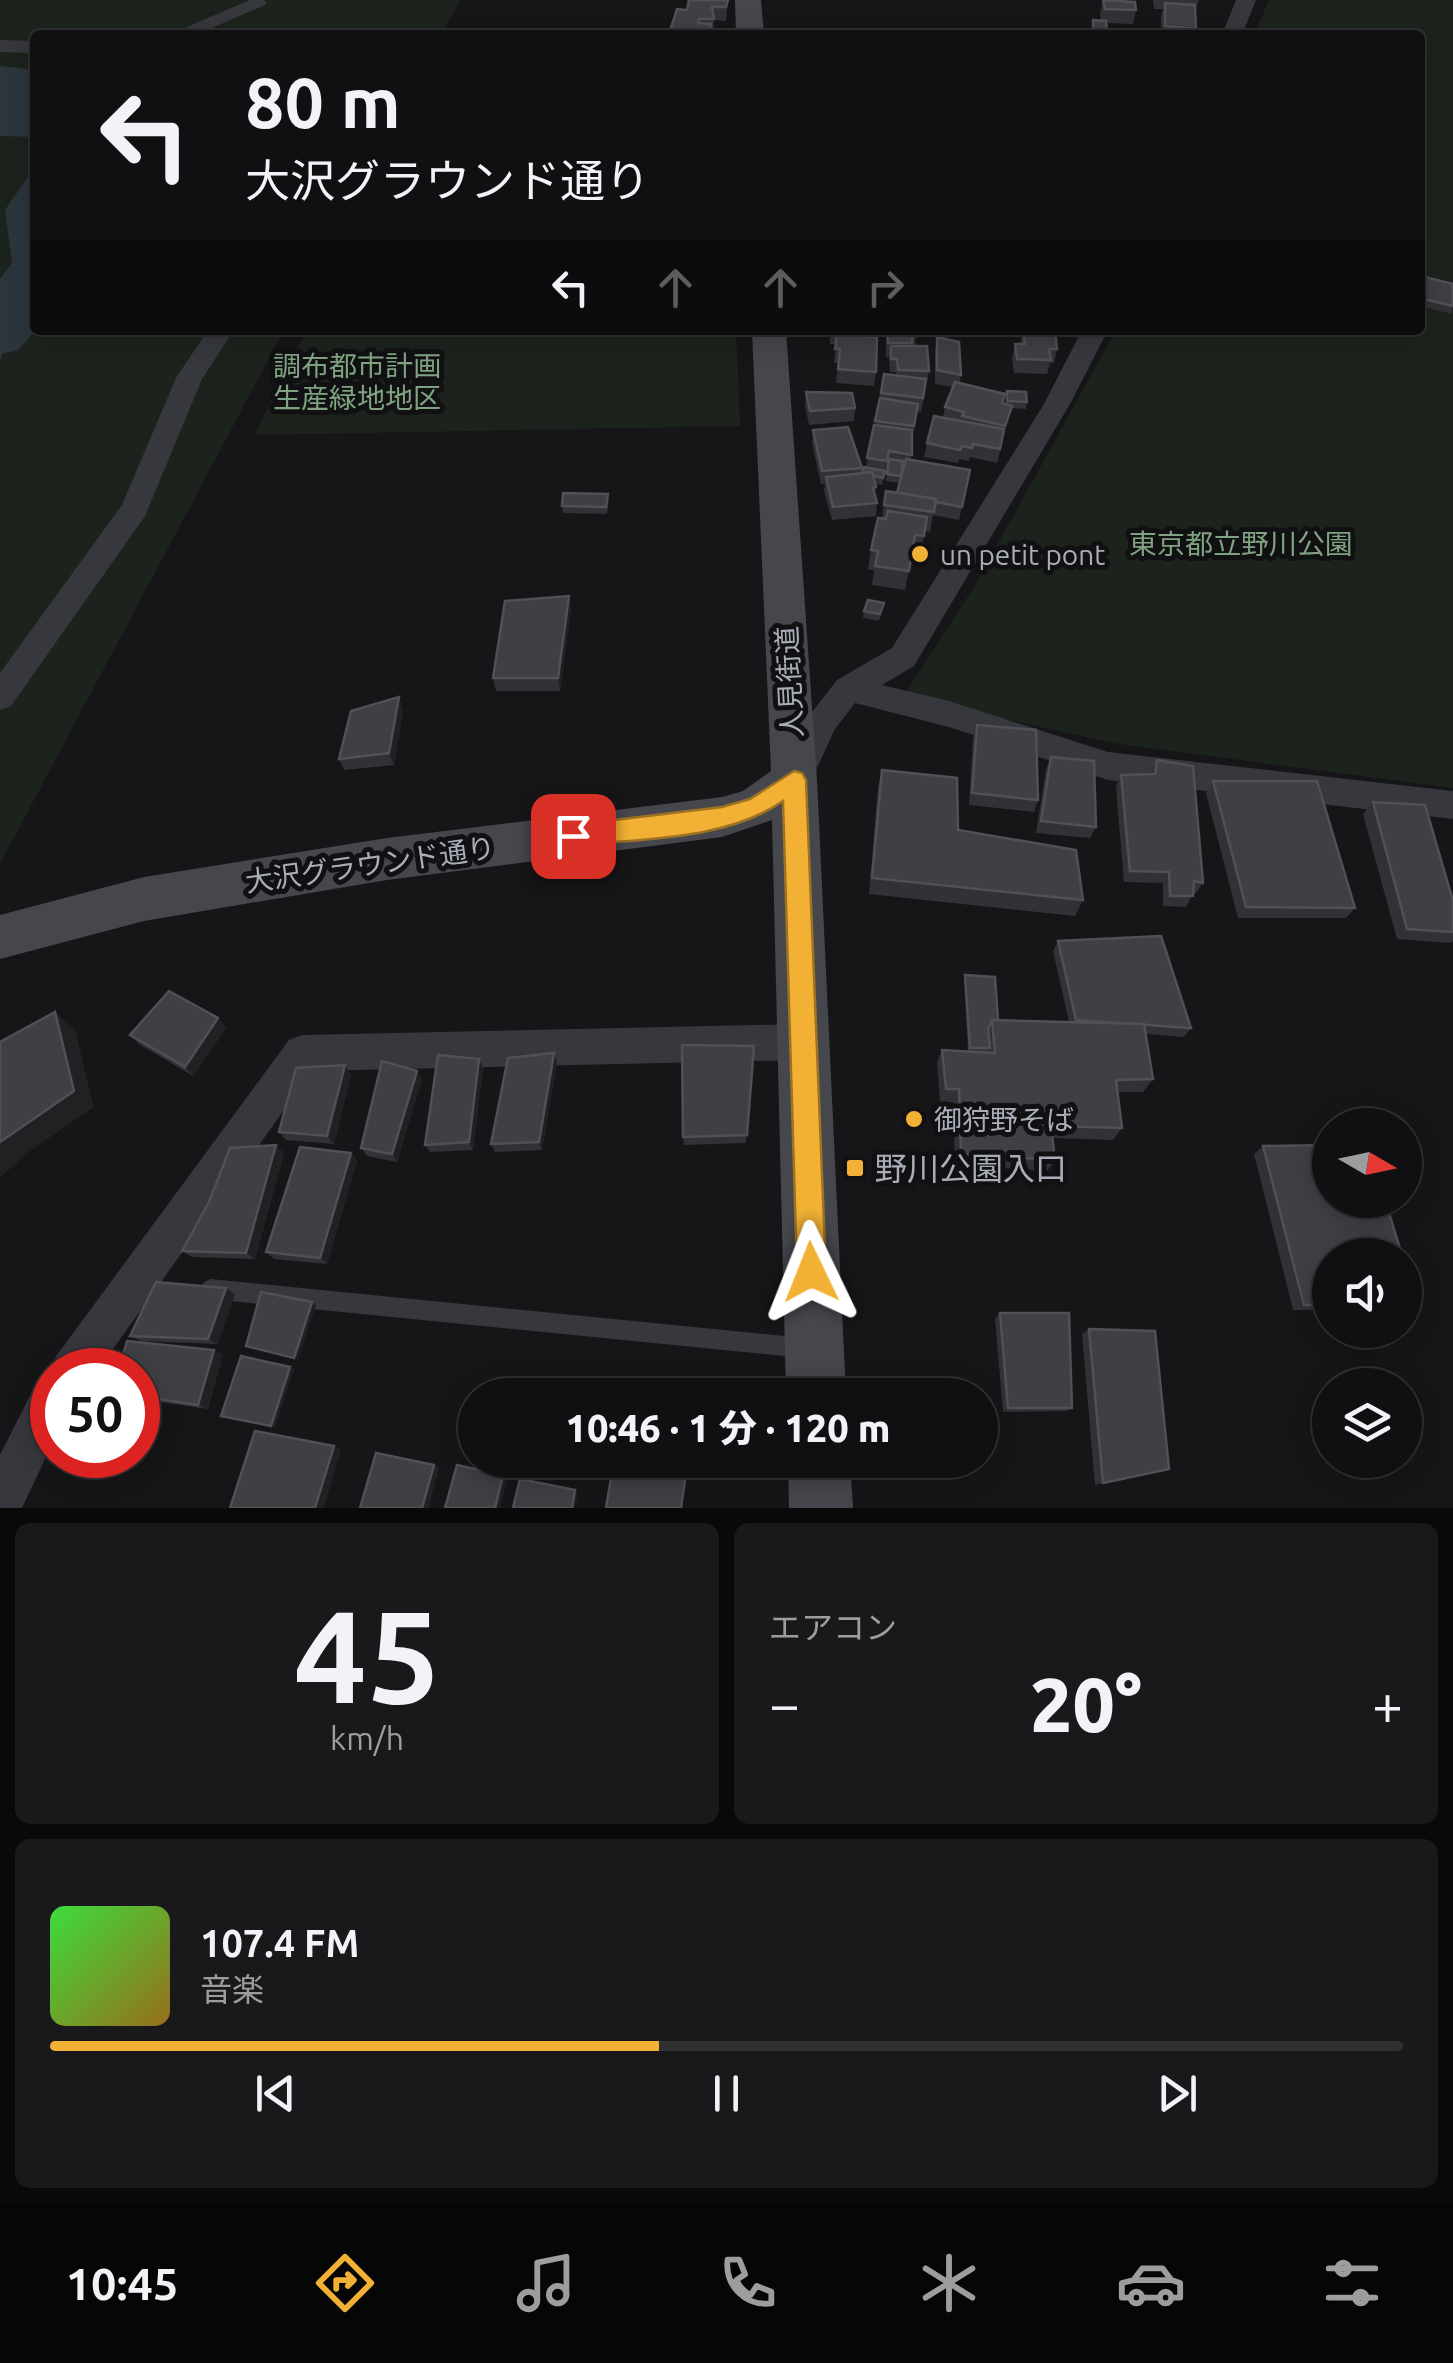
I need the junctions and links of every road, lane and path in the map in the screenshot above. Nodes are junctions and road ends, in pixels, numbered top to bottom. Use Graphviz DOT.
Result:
graph roads {
  1 [pos="748,0"];
  2 [pos="1246,0"];
  3 [pos="259,2"];
  4 [pos="190,30"];
  5 [pos="246,30"];
  6 [pos="750,30"];
  7 [pos="1234,30"];
  8 [pos="0,46"];
  9 [pos="30,47"];
  10 [pos="218,335"];
  11 [pos="768,335"];
  12 [pos="1092,335"];
  13 [pos="848,689"];
  14 [pos="0,696"];
  15 [pos="794,780"];
  16 [pos="1453,806"];
  17 [pos="0,937"];
  18 [pos="802,1042"];
  19 [pos="193,1288"];
  20 [pos="90,1348"];
  21 [pos="815,1372"];
  22 [pos="30,1442"];
  23 [pos="820,1478"];
  24 [pos="0,1504"];
  25 [pos="822,1508"];
  1 -- 6 [label="main road"];
  2 -- 7 [label="street"];
  3 -- 4 [label="street"];
  3 -- 5 [label="street"];
  8 -- 9 [label="street"];
  10 -- 14 [label="street"];
  11 -- 15 [label="main road, 人見街道"];
  12 -- 13 [label="street"];
  13 -- 15 [label="street"];
  13 -- 16 [label="street"];
  15 -- 17 [label="main road, 大沢グラウンド通り"];
  15 -- 18 [label="main road, 人見街道"];
  18 -- 20 [label="street"];
  18 -- 21 [label="main road, 人見街道"];
  19 -- 21 [label="lane"];
  22 -- 24 [label="street"];
  23 -- 25 [label="main road"];
}
